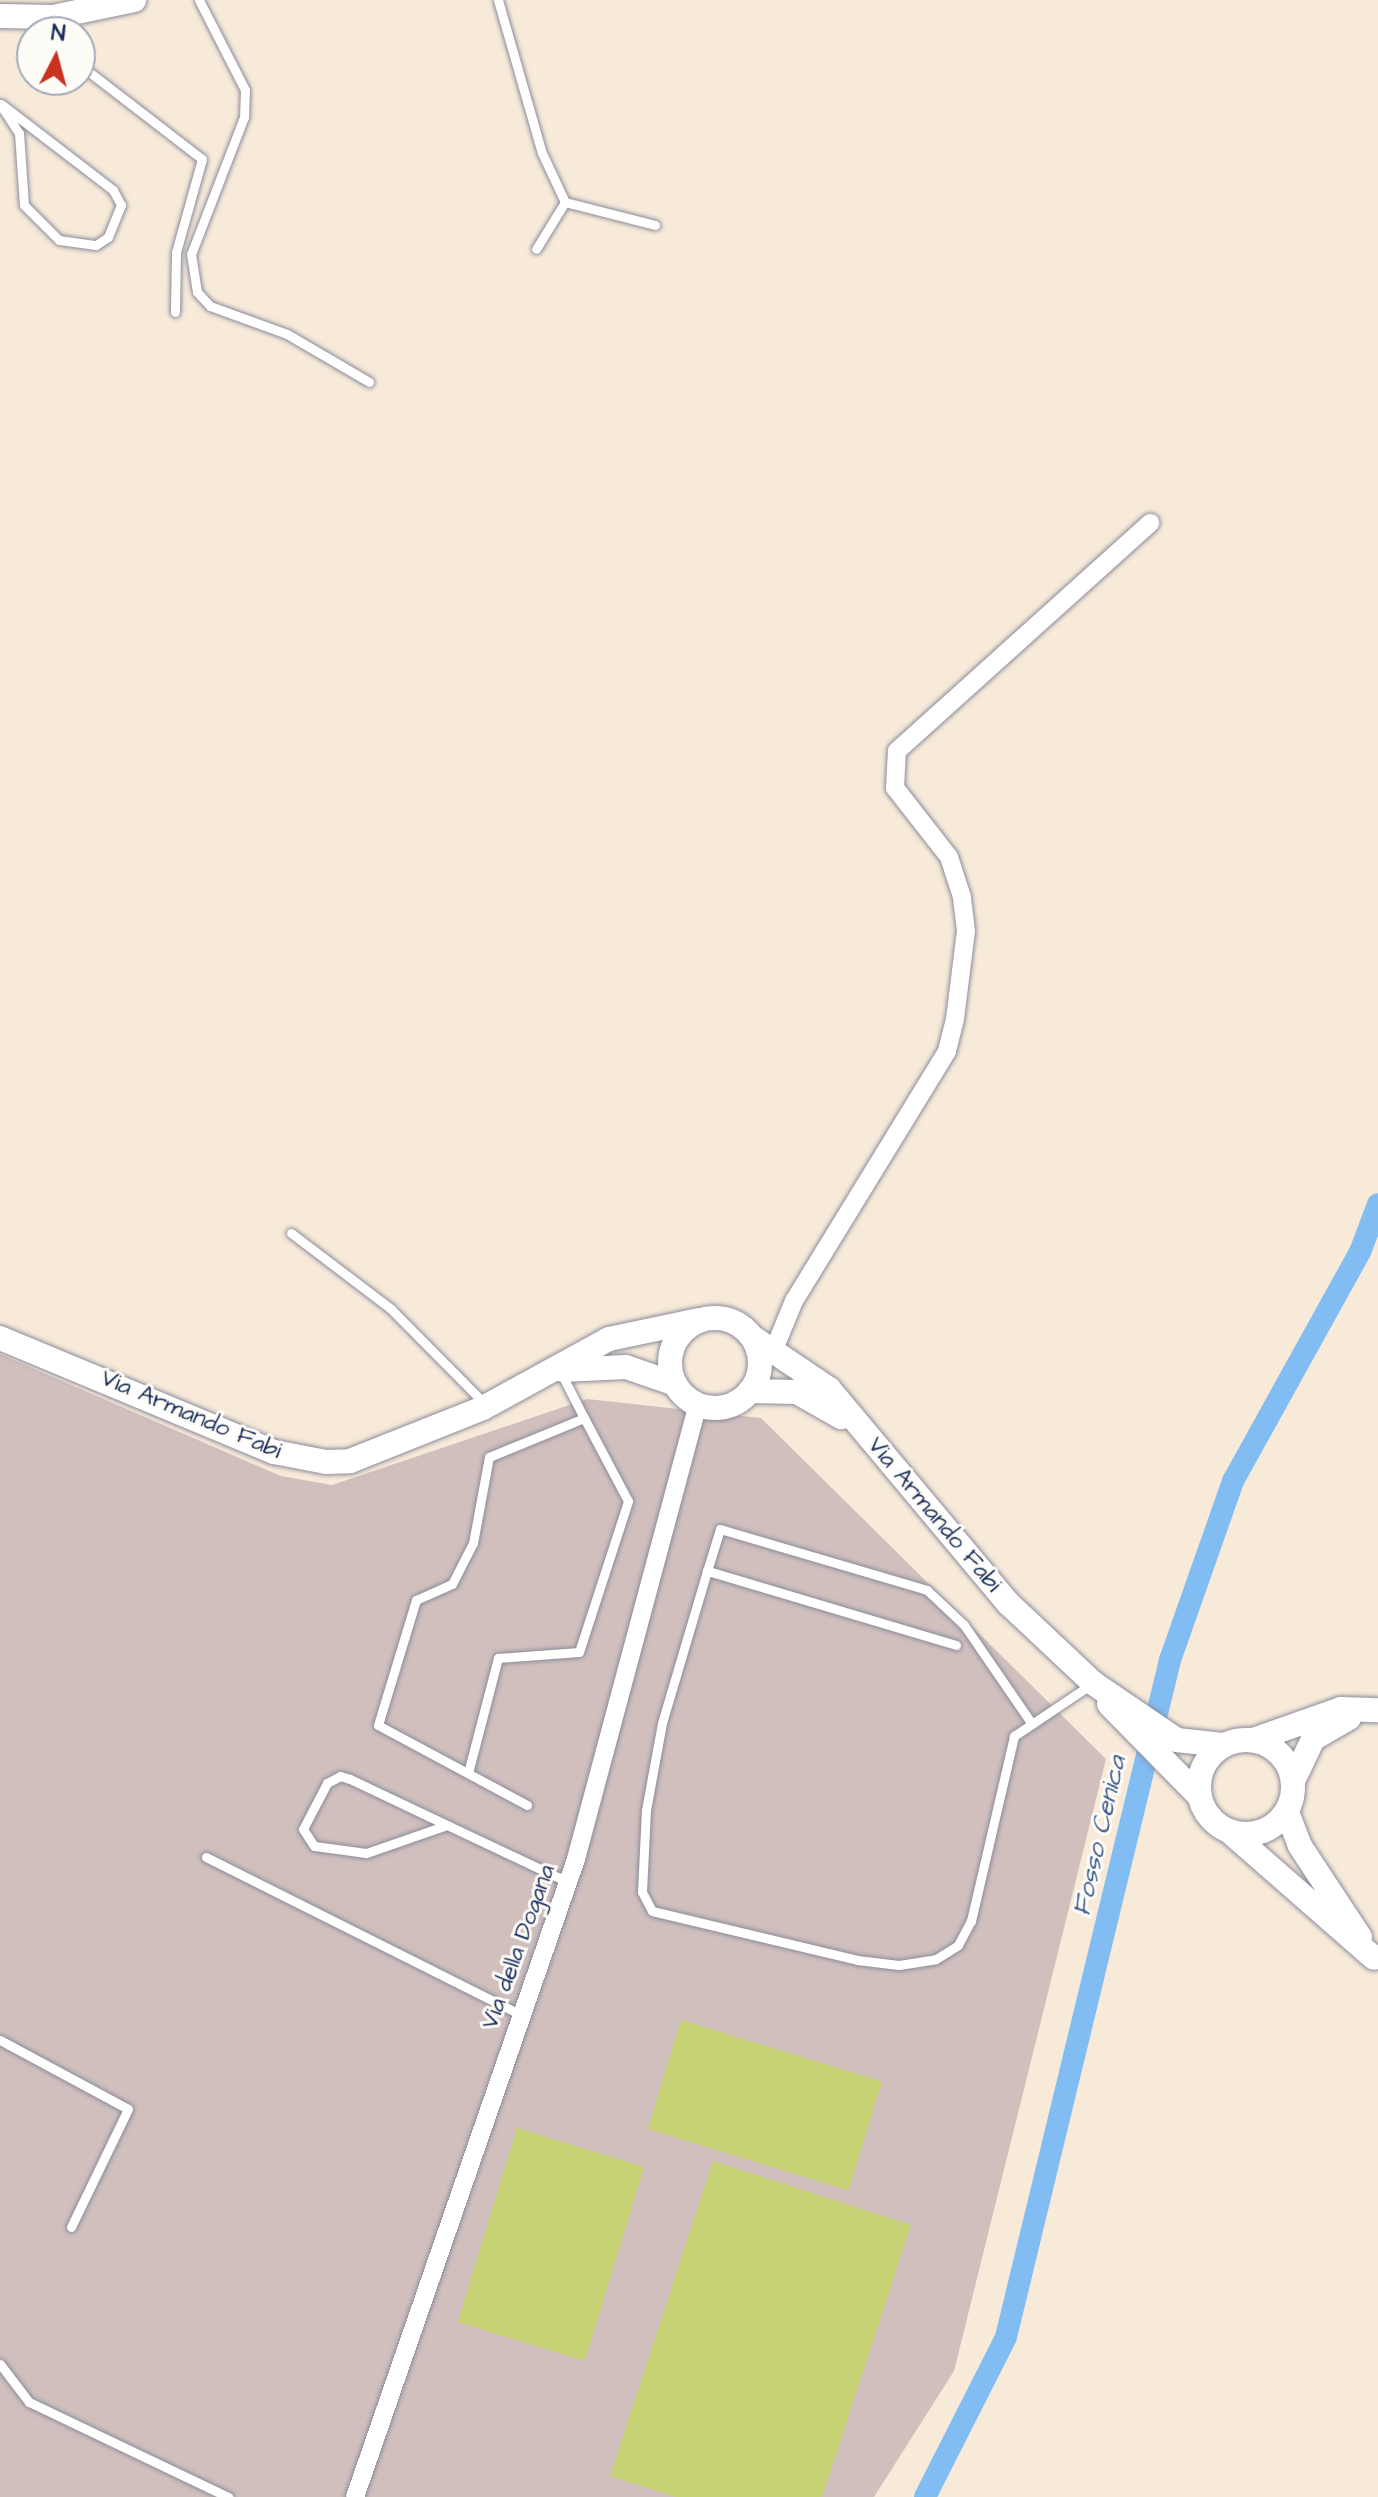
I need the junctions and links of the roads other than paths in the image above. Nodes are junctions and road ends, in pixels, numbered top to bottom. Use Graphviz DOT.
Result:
graph roads {
  1 [pos="134,0"];
  2 [pos="199,0"];
  3 [pos="498,0"];
  4 [pos="73,16"];
  5 [pos="96,77"];
  6 [pos="0,104"];
  7 [pos="565,202"];
  8 [pos="655,225"];
  9 [pos="536,249"];
  10 [pos="175,312"];
  11 [pos="369,382"];
  12 [pos="1150,523"];
  13 [pos="291,1233"];
  14 [pos="699,1320"];
  15 [pos="752,1337"];
  16 [pos="0,1338"];
  17 [pos="775,1347"];
  18 [pos="560,1371"];
  19 [pos="675,1384"];
  20 [pos="750,1391"];
  21 [pos="698,1404"];
  22 [pos="487,1406"];
  23 [pos="584,1418"];
  24 [pos="866,1434"];
  25 [pos="707,1571"];
  26 [pos="956,1645"];
  27 [pos="1093,1683"];
  28 [pos="1372,1710"];
  29 [pos="1032,1724"];
  30 [pos="1253,1740"];
  31 [pos="1223,1745"];
  32 [pos="468,1773"];
  33 [pos="1293,1781"];
  34 [pos="1200,1797"];
  35 [pos="527,1805"];
  36 [pos="1287,1812"];
  37 [pos="447,1825"];
  38 [pos="1230,1832"];
  39 [pos="206,1857"];
  40 [pos="568,1882"];
  41 [pos="1376,1960"];
  42 [pos="520,2014"];
  43 [pos="0,2040"];
  44 [pos="71,2227"];
  45 [pos="0,2364"];
  46 [pos="228,2497"];
  47 [pos="355,2497"];
  1 -- 4 [label="street"];
  2 -- 11 [label="lane"];
  3 -- 7 [label="lane"];
  5 -- 10 [label="lane"];
  6 -- 6 [label="lane"];
  7 -- 8 [label="lane"];
  7 -- 9 [label="lane"];
  12 -- 17 [label="street"];
  13 -- 22 [label="lane"];
  14 -- 15 [label="street"];
  14 -- 18 [label="street"];
  14 -- 19 [label="street"];
  15 -- 17 [label="street, Via Armando Fabi"];
  15 -- 20 [label="street"];
  16 -- 22 [label="street, Via Armando Fabi"];
  17 -- 24 [label="street, Via Armando Fabi"];
  18 -- 19 [label="street"];
  18 -- 22 [label="street, Via Armando Fabi"];
  18 -- 23 [label="lane"];
  19 -- 21 [label="street"];
  20 -- 21 [label="street"];
  20 -- 24 [label="street"];
  21 -- 40 [label="street, Via della Dogana"];
  23 -- 32 [label="lane"];
  23 -- 32 [label="lane"];
  24 -- 27 [label="street, Via Armando Fabi"];
  25 -- 26 [label="lane"];
  25 -- 29 [label="lane"];
  25 -- 29 [label="lane"];
  27 -- 29 [label="lane"];
  27 -- 31 [label="street, Via Armando Fabi"];
  27 -- 34 [label="street, Via Armando Fabi"];
  28 -- 30 [label="street"];
  28 -- 33 [label="street"];
  30 -- 31 [label="street"];
  30 -- 33 [label="street"];
  31 -- 34 [label="street"];
  32 -- 35 [label="lane"];
  33 -- 36 [label="street"];
  34 -- 38 [label="street"];
  36 -- 38 [label="street"];
  36 -- 41 [label="street"];
  37 -- 37 [label="lane"];
  37 -- 40 [label="lane"];
  38 -- 41 [label="street"];
  39 -- 42 [label="lane"];
  40 -- 42 [label="street, Via della Dogana"];
  42 -- 47 [label="street, Via della Dogana"];
  43 -- 44 [label="lane"];
  45 -- 46 [label="lane"];
}
